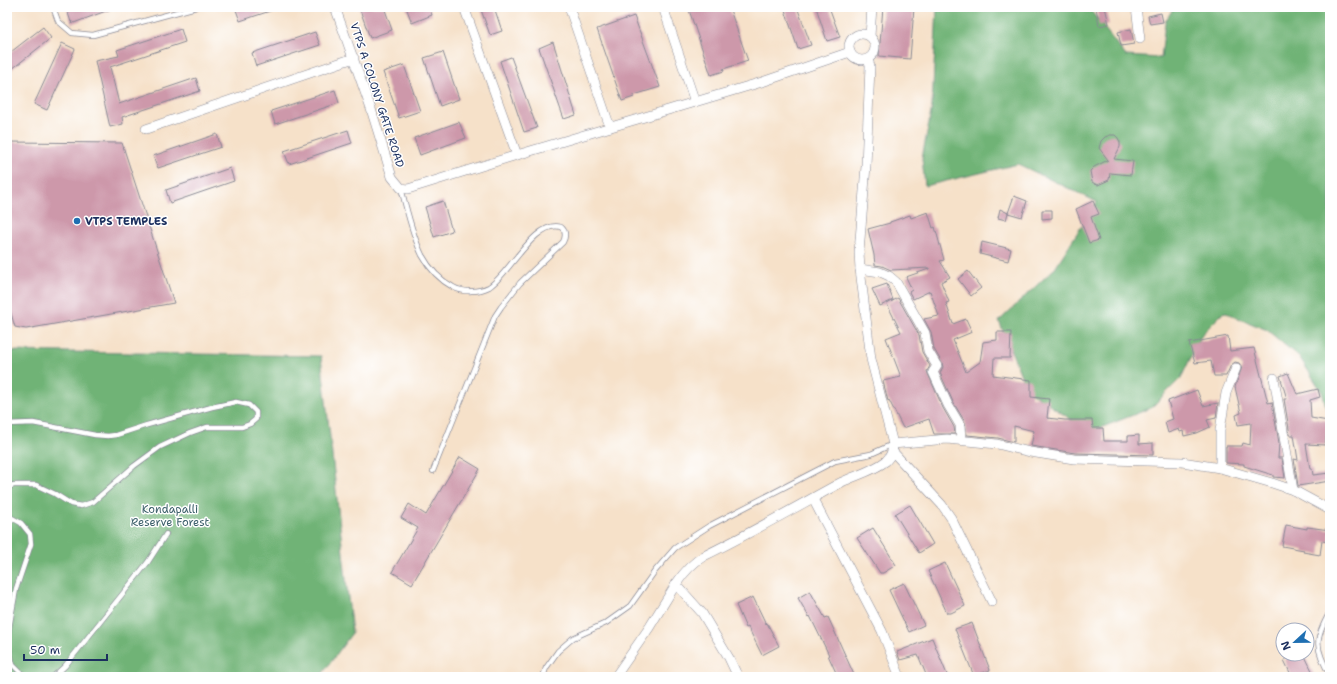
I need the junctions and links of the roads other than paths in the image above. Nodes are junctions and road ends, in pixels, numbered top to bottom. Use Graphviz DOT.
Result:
graph roads {
  1 [pos="53,7"];
  2 [pos="196,7"];
  3 [pos="335,7"];
  4 [pos="464,7"];
  5 [pos="569,7"];
  6 [pos="663,7"];
  7 [pos="872,7"];
  8 [pos="1136,7"];
  9 [pos="870,36"];
  10 [pos="1140,39"];
  11 [pos="850,52"];
  12 [pos="354,58"];
  13 [pos="868,59"];
  14 [pos="695,102"];
  15 [pos="610,127"];
  16 [pos="146,129"];
  17 [pos="517,155"];
  18 [pos="401,188"];
  19 [pos="860,270"];
  20 [pos="1236,368"];
  21 [pos="1274,378"];
  22 [pos="7,424"];
  23 [pos="961,440"];
  24 [pos="893,448"];
  25 [pos="1220,468"];
  26 [pos="433,471"];
  27 [pos="7,487"];
  28 [pos="1294,490"];
  29 [pos="813,499"];
  30 [pos="1330,510"];
  31 [pos="7,520"];
  32 [pos="166,534"];
  33 [pos="676,584"];
  34 [pos="992,602"];
  35 [pos="1330,612"];
  36 [pos="7,640"];
  37 [pos="1330,676"];
  38 [pos="26,677"];
  39 [pos="53,677"];
  40 [pos="543,677"];
  41 [pos="615,677"];
  42 [pos="738,677"];
  43 [pos="900,677"];
  1 -- 2 [label="lane"];
  3 -- 12 [label="street, VTPS A COLONY GATE ROAD"];
  4 -- 17 [label="street"];
  5 -- 15 [label="street"];
  6 -- 14 [label="street"];
  7 -- 9 [label="street"];
  8 -- 10 [label="street"];
  9 -- 11 [label="street"];
  9 -- 13 [label="street"];
  11 -- 13 [label="street"];
  11 -- 14 [label="street"];
  12 -- 16 [label="street"];
  12 -- 18 [label="street, VTPS A COLONY GATE ROAD"];
  13 -- 19 [label="street"];
  14 -- 15 [label="street"];
  15 -- 17 [label="street"];
  17 -- 18 [label="street"];
  18 -- 26 [label="lane"];
  19 -- 23 [label="street"];
  19 -- 24 [label="street"];
  20 -- 25 [label="street"];
  21 -- 28 [label="street"];
  22 -- 27 [label="lane"];
  23 -- 24 [label="street"];
  23 -- 25 [label="street"];
  24 -- 29 [label="street"];
  24 -- 34 [label="street"];
  24 -- 40 [label="lane"];
  25 -- 28 [label="street"];
  28 -- 30 [label="street"];
  29 -- 33 [label="street"];
  29 -- 43 [label="street"];
  31 -- 36 [label="lane"];
  32 -- 39 [label="lane"];
  33 -- 41 [label="street"];
  33 -- 42 [label="street"];
  35 -- 37 [label="lane"];
  36 -- 38 [label="lane"];
}
